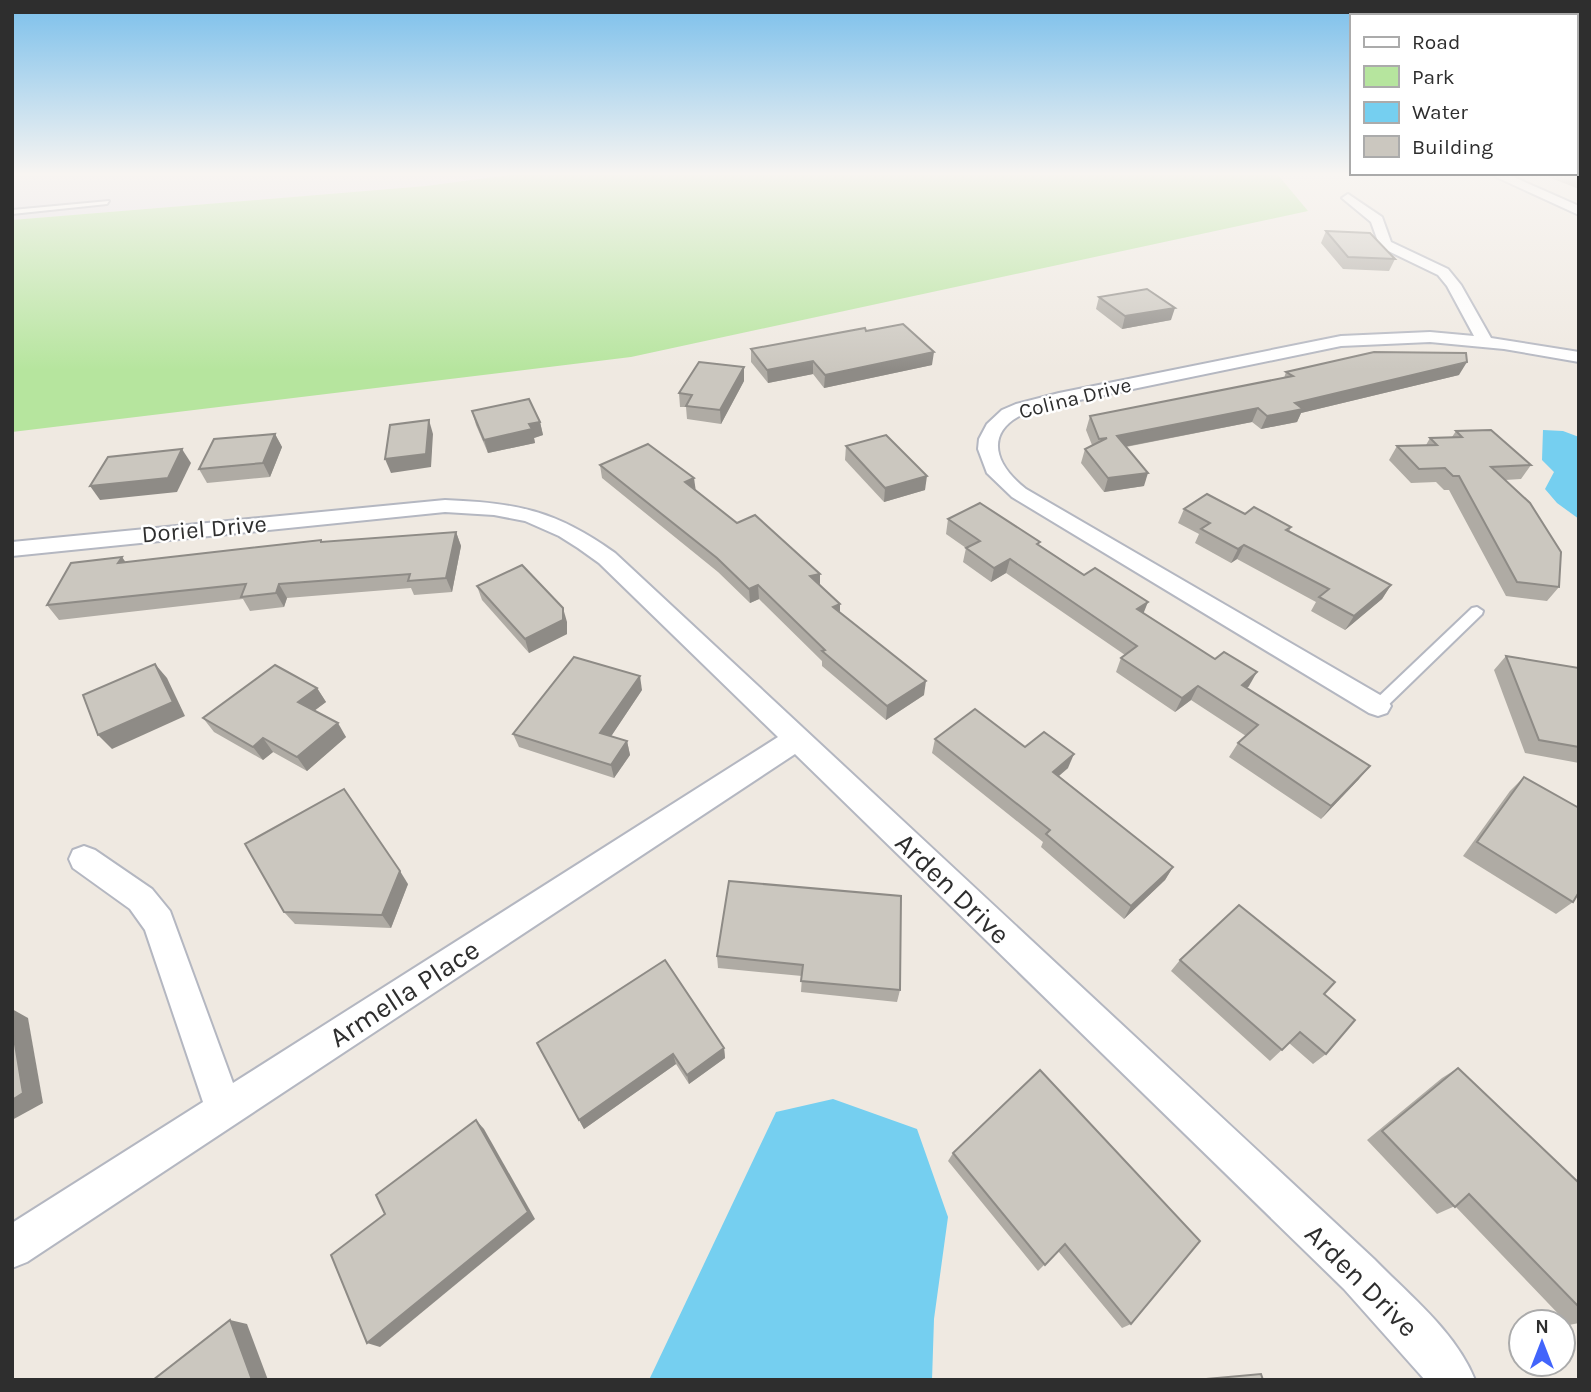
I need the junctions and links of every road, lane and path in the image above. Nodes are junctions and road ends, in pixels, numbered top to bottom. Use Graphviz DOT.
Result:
graph roads {
  1 [pos="1384,240"];
  2 [pos="1485,342"];
  3 [pos="1579,357"];
  4 [pos="397,510"];
  5 [pos="12,549"];
  6 [pos="1477,611"];
  7 [pos="1378,706"];
  8 [pos="795,738"];
  9 [pos="84,859"];
  10 [pos="224,1108"];
  11 [pos="12,1247"];
  12 [pos="1453,1380"];
  1 -- 2 [label="street"];
  2 -- 3 [label="street, Colina Drive"];
  2 -- 7 [label="street, Colina Drive"];
  4 -- 5 [label="street, Doriel Drive"];
  4 -- 8 [label="street, Arden Drive"];
  6 -- 7 [label="lane, Colina Drive"];
  8 -- 10 [label="street, Armella Place"];
  8 -- 12 [label="street, Arden Drive"];
  9 -- 10 [label="street"];
  10 -- 11 [label="street, Armella Place"];
}
